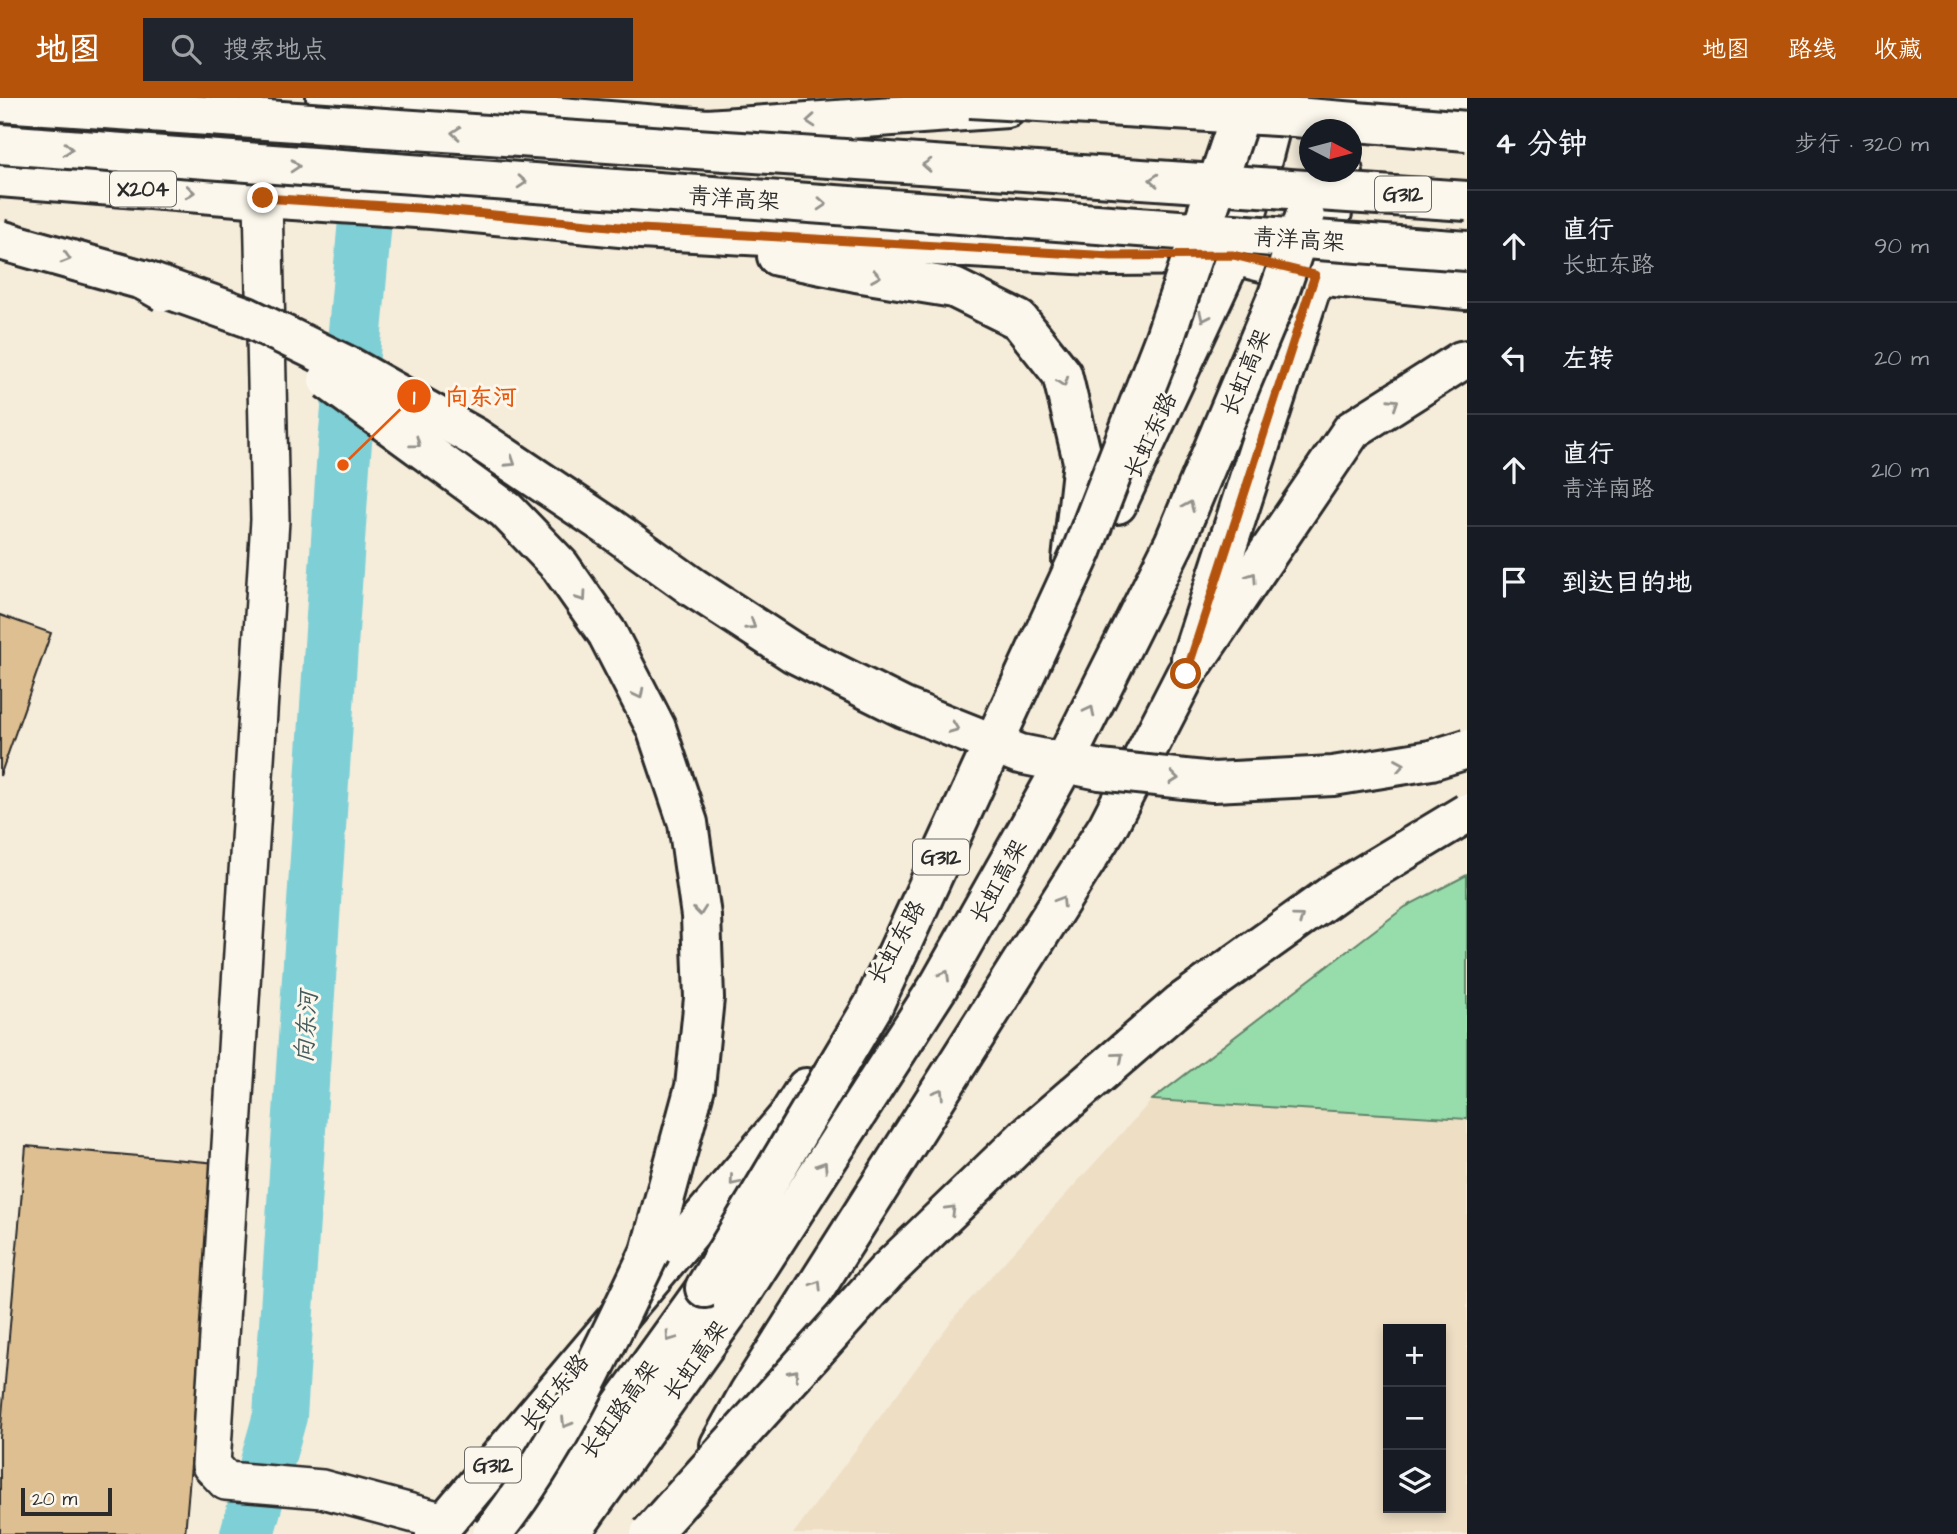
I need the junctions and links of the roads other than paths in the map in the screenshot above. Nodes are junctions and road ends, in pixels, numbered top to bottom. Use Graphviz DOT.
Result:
graph roads {
  1 [pos="326,98"];
  2 [pos="970,98"];
  3 [pos="1128,98"];
  4 [pos="1237,98"];
  5 [pos="471,100"];
  6 [pos="0,102"];
  7 [pos="1274,103"];
  8 [pos="1467,104"];
  9 [pos="1355,109"];
  10 [pos="1467,123"];
  11 [pos="1467,131"];
  12 [pos="0,144"];
  13 [pos="0,177"];
  14 [pos="1299,181"];
  15 [pos="1362,181"];
  16 [pos="1331,182"];
  17 [pos="1333,182"];
  18 [pos="1255,187"];
  19 [pos="275,199"];
  20 [pos="1467,199"];
  21 [pos="641,229"];
  22 [pos="0,240"];
  23 [pos="1467,254"];
  24 [pos="1233,255"];
  25 [pos="1319,262"];
  26 [pos="143,280"];
  27 [pos="1467,290"];
  28 [pos="1467,303"];
  29 [pos="1164,340"];
  30 [pos="1467,360"];
  31 [pos="1066,615"];
  32 [pos="1186,674"];
  33 [pos="1467,749"];
  34 [pos="1467,813"];
  35 [pos="708,1285"];
  36 [pos="440,1528"];
  37 [pos="492,1534"];
  38 [pos="525,1534"];
  39 [pos="569,1534"];
  40 [pos="650,1534"];
  41 [pos="671,1534"];
  1 -- 5 [label="main road"];
  2 -- 7 [label="main road, bridge"];
  3 -- 7 [label="main road, bridge"];
  4 -- 29 [label="main road, bridge"];
  7 -- 5 [label="main road, one-way"];
  20 -- 6 [label="main road, 青洋高架, one-way, bridge"];
  7 -- 9 [label="main road"];
  7 -- 10 [label="main road, bridge"];
  7 -- 11 [label="main road, bridge"];
  7 -- 18 [label="main road, 长虹东路"];
  7 -- 29 [label="main road, 长虹高架, bridge"];
  8 -- 9 [label="main road"];
  12 -- 23 [label="main road, 青洋高架, one-way, bridge"];
  13 -- 19 [label="main road, X204, one-way"];
  14 -- 18 [label="main road, G312"];
  15 -- 20 [label="main road, G312"];
  39 -- 16 [label="main road, 长虹高架, one-way, bridge"];
  17 -- 25 [label="main road"];
  18 -- 24 [label="main road, 长虹东路 / G312"];
  19 -- 21 [label="main road, X204"];
  19 -- 36 [label="street"];
  21 -- 24 [label="main road, X204"];
  21 -- 31 [label="main road, one-way"];
  22 -- 26 [label="main road, one-way, bridge"];
  23 -- 25 [label="main road, X204"];
  24 -- 25 [label="main road, X204"];
  24 -- 31 [label="main road, 长虹东路 / G312, one-way"];
  25 -- 27 [label="main road"];
  25 -- 28 [label="main road"];
  25 -- 32 [label="main road"];
  26 -- 33 [label="main road, one-way, bridge"];
  26 -- 37 [label="main road, one-way, bridge"];
  29 -- 35 [label="main road, 长虹高架, bridge"];
  32 -- 30 [label="main road, one-way"];
  31 -- 36 [label="main road, 长虹东路 / G312, one-way"];
  41 -- 32 [label="main road, one-way"];
  40 -- 34 [label="main road, one-way, bridge"];
  35 -- 38 [label="main road, 长虹路高架, one-way"];
}
